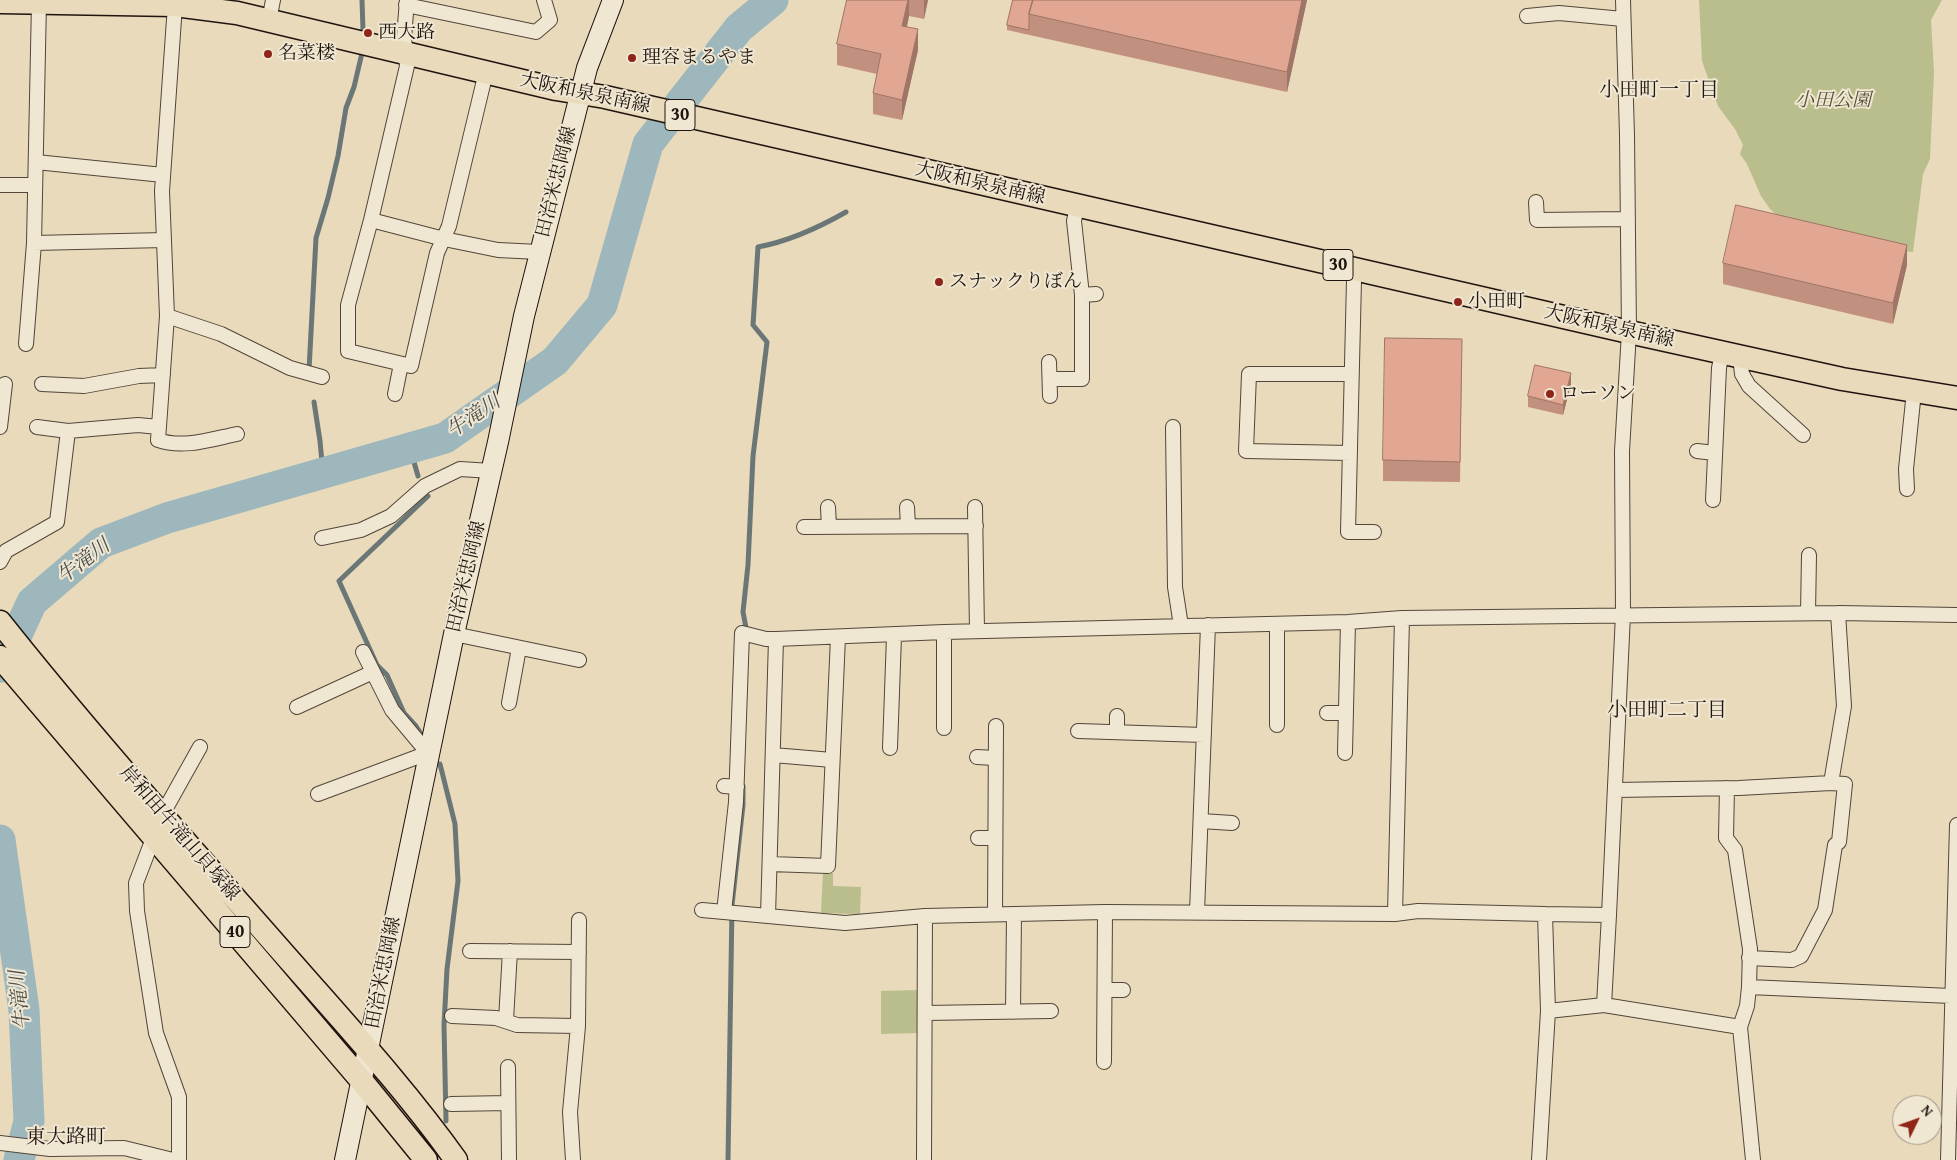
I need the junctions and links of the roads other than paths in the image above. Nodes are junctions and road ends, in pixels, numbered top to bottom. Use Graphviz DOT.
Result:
graph roads {
  1 [pos="544,0"];
  2 [pos="614,0"];
  3 [pos="1623,0"];
  4 [pos="0,2"];
  5 [pos="39,2"];
  6 [pos="407,2"];
  7 [pos="175,5"];
  8 [pos="271,10"];
  9 [pos="1527,16"];
  10 [pos="1623,19"];
  11 [pos="406,53"];
  12 [pos="486,72"];
  13 [pos="580,93"];
  14 [pos="36,162"];
  15 [pos="163,175"];
  16 [pos="0,184"];
  17 [pos="35,185"];
  18 [pos="1536,202"];
  19 [pos="1077,206"];
  20 [pos="371,220"];
  21 [pos="1628,220"];
  22 [pos="444,239"];
  23 [pos="164,240"];
  24 [pos="34,242"];
  25 [pos="539,252"];
  26 [pos="1356,269"];
  27 [pos="1096,294"];
  28 [pos="1082,295"];
  29 [pos="167,316"];
  30 [pos="1629,332"];
  31 [pos="26,344"];
  32 [pos="1731,354"];
  33 [pos="1049,362"];
  34 [pos="402,364"];
  35 [pos="1352,374"];
  36 [pos="163,375"];
  37 [pos="322,377"];
  38 [pos="1050,379"];
  39 [pos="5,384"];
  40 [pos="42,384"];
  41 [pos="1914,391"];
  42 [pos="394,394"];
  43 [pos="1050,396"];
  44 [pos="1957,398"];
  45 [pos="0,427"];
  46 [pos="37,427"];
  47 [pos="159,427"];
  48 [pos="1173,428"];
  49 [pos="68,431"];
  50 [pos="237,434"];
  51 [pos="1803,435"];
  52 [pos="1697,452"];
  53 [pos="1350,453"];
  54 [pos="1715,453"];
  55 [pos="491,471"];
  56 [pos="1907,489"];
  57 [pos="1713,500"];
  58 [pos="828,507"];
  59 [pos="907,507"];
  60 [pos="975,507"];
  61 [pos="908,526"];
  62 [pos="976,526"];
  63 [pos="804,527"];
  64 [pos="829,527"];
  65 [pos="1374,532"];
  66 [pos="322,538"];
  67 [pos="2,551"];
  68 [pos="1809,554"];
  69 [pos="1808,613"];
  70 [pos="1838,613"];
  71 [pos="1623,614"];
  72 [pos="1957,616"];
  73 [pos="1402,618"];
  74 [pos="0,622"];
  75 [pos="1348,622"];
  76 [pos="1277,624"];
  77 [pos="1181,626"];
  78 [pos="1208,626"];
  79 [pos="977,631"];
  80 [pos="944,632"];
  81 [pos="454,634"];
  82 [pos="894,636"];
  83 [pos="838,637"];
  84 [pos="776,639"];
  85 [pos="519,648"];
  86 [pos="363,652"];
  87 [pos="0,657"];
  88 [pos="579,660"];
  89 [pos="373,672"];
  90 [pos="509,703"];
  91 [pos="297,707"];
  92 [pos="1327,713"];
  93 [pos="1346,713"];
  94 [pos="1117,716"];
  95 [pos="1277,725"];
  96 [pos="996,726"];
  97 [pos="944,728"];
  98 [pos="1078,731"];
  99 [pos="1117,732"];
  100 [pos="1204,735"];
  101 [pos="200,747"];
  102 [pos="890,748"];
  103 [pos="428,753"];
  104 [pos="1345,753"];
  105 [pos="773,755"];
  106 [pos="977,757"];
  107 [pos="995,758"];
  108 [pos="832,760"];
  109 [pos="1831,783"];
  110 [pos="1727,788"];
  111 [pos="1616,790"];
  112 [pos="318,794"];
  113 [pos="162,815"];
  114 [pos="1201,822"];
  115 [pos="1232,823"];
  116 [pos="1957,825"];
  117 [pos="154,836"];
  118 [pos="978,838"];
  119 [pos="995,838"];
  120 [pos="770,864"];
  121 [pos="702,910"];
  122 [pos="730,912"];
  123 [pos="1105,912"];
  124 [pos="1198,912"];
  125 [pos="995,914"];
  126 [pos="1014,914"];
  127 [pos="1395,914"];
  128 [pos="1546,914"];
  129 [pos="1609,915"];
  130 [pos="768,916"];
  131 [pos="926,916"];
  132 [pos="579,920"];
  133 [pos="1955,938"];
  134 [pos="470,951"];
  135 [pos="510,951"];
  136 [pos="579,952"];
  137 [pos="1749,958"];
  138 [pos="1749,987"];
  139 [pos="1105,990"];
  140 [pos="1123,990"];
  141 [pos="1951,996"];
  142 [pos="1604,1005"];
  143 [pos="1051,1011"];
  144 [pos="1548,1011"];
  145 [pos="1013,1012"];
  146 [pos="925,1013"];
  147 [pos="452,1016"];
  148 [pos="506,1020"];
  149 [pos="578,1026"];
  150 [pos="1740,1027"];
  151 [pos="368,1051"];
  152 [pos="1104,1062"];
  153 [pos="508,1067"];
  154 [pos="361,1080"];
  155 [pos="451,1104"];
  156 [pos="508,1104"];
  157 [pos="0,1143"];
  158 [pos="173,1160"];
  159 [pos="179,1160"];
  160 [pos="345,1160"];
  161 [pos="426,1160"];
  162 [pos="456,1160"];
  163 [pos="509,1160"];
  164 [pos="573,1160"];
  165 [pos="924,1160"];
  166 [pos="1539,1160"];
  167 [pos="1753,1160"];
  168 [pos="1948,1160"];
  1 -- 6 [label="street"];
  2 -- 13 [label="main road, 田治米忠岡線"];
  3 -- 10 [label="street"];
  4 -- 5 [label="main road, 大阪和泉泉南線 / 30"];
  5 -- 7 [label="main road, 大阪和泉泉南線 / 30"];
  5 -- 14 [label="street"];
  6 -- 11 [label="street"];
  7 -- 8 [label="main road, 大阪和泉泉南線 / 30"];
  7 -- 15 [label="street"];
  8 -- 11 [label="main road, 大阪和泉泉南線 / 30"];
  9 -- 10 [label="street"];
  10 -- 21 [label="street"];
  11 -- 12 [label="main road, 大阪和泉泉南線 / 30"];
  11 -- 20 [label="street"];
  12 -- 13 [label="main road, 大阪和泉泉南線 / 30"];
  12 -- 22 [label="street"];
  13 -- 19 [label="main road, 大阪和泉泉南線 / 30"];
  13 -- 25 [label="main road, 田治米忠岡線"];
  14 -- 15 [label="street"];
  14 -- 17 [label="street"];
  15 -- 23 [label="street"];
  16 -- 17 [label="street"];
  17 -- 24 [label="street"];
  18 -- 21 [label="street"];
  19 -- 26 [label="main road, 大阪和泉泉南線 / 30"];
  19 -- 28 [label="street"];
  20 -- 22 [label="street"];
  20 -- 34 [label="street"];
  21 -- 30 [label="street"];
  22 -- 25 [label="street"];
  22 -- 34 [label="street"];
  23 -- 24 [label="street"];
  23 -- 29 [label="street"];
  24 -- 31 [label="street"];
  25 -- 55 [label="main road, 田治米忠岡線"];
  26 -- 30 [label="main road, 大阪和泉泉南線 / 30"];
  26 -- 35 [label="street"];
  27 -- 28 [label="street"];
  28 -- 38 [label="street"];
  29 -- 36 [label="street"];
  29 -- 37 [label="street"];
  30 -- 32 [label="main road, 大阪和泉泉南線 / 30"];
  30 -- 71 [label="street"];
  32 -- 41 [label="main road, 大阪和泉泉南線 / 30"];
  32 -- 51 [label="street"];
  32 -- 54 [label="street"];
  33 -- 38 [label="street"];
  34 -- 42 [label="street"];
  35 -- 53 [label="street"];
  35 -- 53 [label="street"];
  36 -- 40 [label="street"];
  36 -- 47 [label="street"];
  38 -- 43 [label="street"];
  39 -- 45 [label="street"];
  41 -- 44 [label="main road, 大阪和泉泉南線 / 30"];
  41 -- 56 [label="street"];
  46 -- 49 [label="street"];
  47 -- 49 [label="street"];
  47 -- 50 [label="street"];
  48 -- 77 [label="street"];
  49 -- 67 [label="street"];
  52 -- 54 [label="street"];
  53 -- 65 [label="street"];
  54 -- 57 [label="street"];
  55 -- 66 [label="street"];
  55 -- 81 [label="main road, 田治米忠岡線"];
  58 -- 64 [label="street"];
  59 -- 61 [label="street"];
  60 -- 62 [label="street"];
  61 -- 62 [label="street"];
  61 -- 64 [label="street"];
  62 -- 79 [label="street"];
  63 -- 64 [label="street"];
  68 -- 69 [label="street"];
  69 -- 70 [label="street"];
  69 -- 71 [label="street"];
  70 -- 72 [label="street"];
  70 -- 109 [label="street"];
  71 -- 73 [label="street"];
  71 -- 111 [label="street"];
  73 -- 75 [label="street"];
  73 -- 127 [label="street"];
  74 -- 113 [label="main road, 岸和田牛滝山貝塚線 / 40"];
  75 -- 76 [label="street"];
  75 -- 93 [label="street"];
  76 -- 78 [label="street"];
  76 -- 95 [label="street"];
  77 -- 78 [label="street"];
  77 -- 79 [label="street"];
  78 -- 100 [label="street"];
  79 -- 80 [label="street"];
  80 -- 82 [label="street"];
  80 -- 97 [label="street"];
  81 -- 85 [label="street"];
  81 -- 103 [label="main road, 田治米忠岡線"];
  82 -- 83 [label="street"];
  82 -- 102 [label="street"];
  83 -- 84 [label="street"];
  83 -- 108 [label="street"];
  84 -- 105 [label="street"];
  84 -- 122 [label="street"];
  85 -- 88 [label="street"];
  85 -- 90 [label="street"];
  86 -- 89 [label="street"];
  87 -- 117 [label="main road, 岸和田牛滝山貝塚線 / 40"];
  89 -- 91 [label="street"];
  89 -- 103 [label="street"];
  92 -- 93 [label="street"];
  93 -- 104 [label="street"];
  94 -- 99 [label="street"];
  96 -- 107 [label="street"];
  98 -- 99 [label="street"];
  99 -- 100 [label="street"];
  100 -- 114 [label="street"];
  101 -- 113 [label="street"];
  103 -- 112 [label="street"];
  103 -- 151 [label="main road, 田治米忠岡線"];
  105 -- 108 [label="street"];
  105 -- 120 [label="street"];
  106 -- 107 [label="street"];
  107 -- 119 [label="street"];
  108 -- 120 [label="street"];
  109 -- 110 [label="street"];
  109 -- 137 [label="street"];
  110 -- 111 [label="street"];
  110 -- 137 [label="street"];
  111 -- 129 [label="street"];
  113 -- 117 [label="street"];
  113 -- 151 [label="main road, 岸和田牛滝山貝塚線 / 40"];
  114 -- 115 [label="street"];
  114 -- 124 [label="street"];
  116 -- 133 [label="street"];
  117 -- 154 [label="main road, 岸和田牛滝山貝塚線 / 40"];
  117 -- 159 [label="street"];
  118 -- 119 [label="street"];
  119 -- 125 [label="street"];
  120 -- 130 [label="street"];
  121 -- 122 [label="street"];
  122 -- 130 [label="street"];
  123 -- 124 [label="street"];
  123 -- 126 [label="street"];
  123 -- 139 [label="street"];
  124 -- 127 [label="street"];
  125 -- 126 [label="street"];
  125 -- 131 [label="street"];
  126 -- 145 [label="street"];
  127 -- 128 [label="street"];
  128 -- 129 [label="street"];
  128 -- 144 [label="street"];
  129 -- 142 [label="street"];
  130 -- 131 [label="street"];
  131 -- 146 [label="street"];
  132 -- 136 [label="street"];
  133 -- 141 [label="street"];
  134 -- 135 [label="street"];
  135 -- 136 [label="street"];
  135 -- 148 [label="street"];
  136 -- 149 [label="street"];
  137 -- 138 [label="street"];
  138 -- 141 [label="street"];
  138 -- 150 [label="street"];
  139 -- 140 [label="street"];
  139 -- 152 [label="street"];
  141 -- 168 [label="street"];
  142 -- 144 [label="street"];
  142 -- 150 [label="street"];
  143 -- 145 [label="street"];
  144 -- 166 [label="street"];
  145 -- 146 [label="street"];
  146 -- 165 [label="street"];
  147 -- 148 [label="street"];
  148 -- 149 [label="street"];
  149 -- 164 [label="street"];
  150 -- 167 [label="street"];
  151 -- 154 [label="main road, 田治米忠岡線"];
  151 -- 162 [label="main road, 岸和田牛滝山貝塚線 / 40"];
  153 -- 156 [label="street"];
  154 -- 160 [label="main road, 田治米忠岡線"];
  154 -- 161 [label="main road, 岸和田牛滝山貝塚線 / 40"];
  155 -- 156 [label="street"];
  156 -- 163 [label="street"];
  157 -- 158 [label="street"];
}
